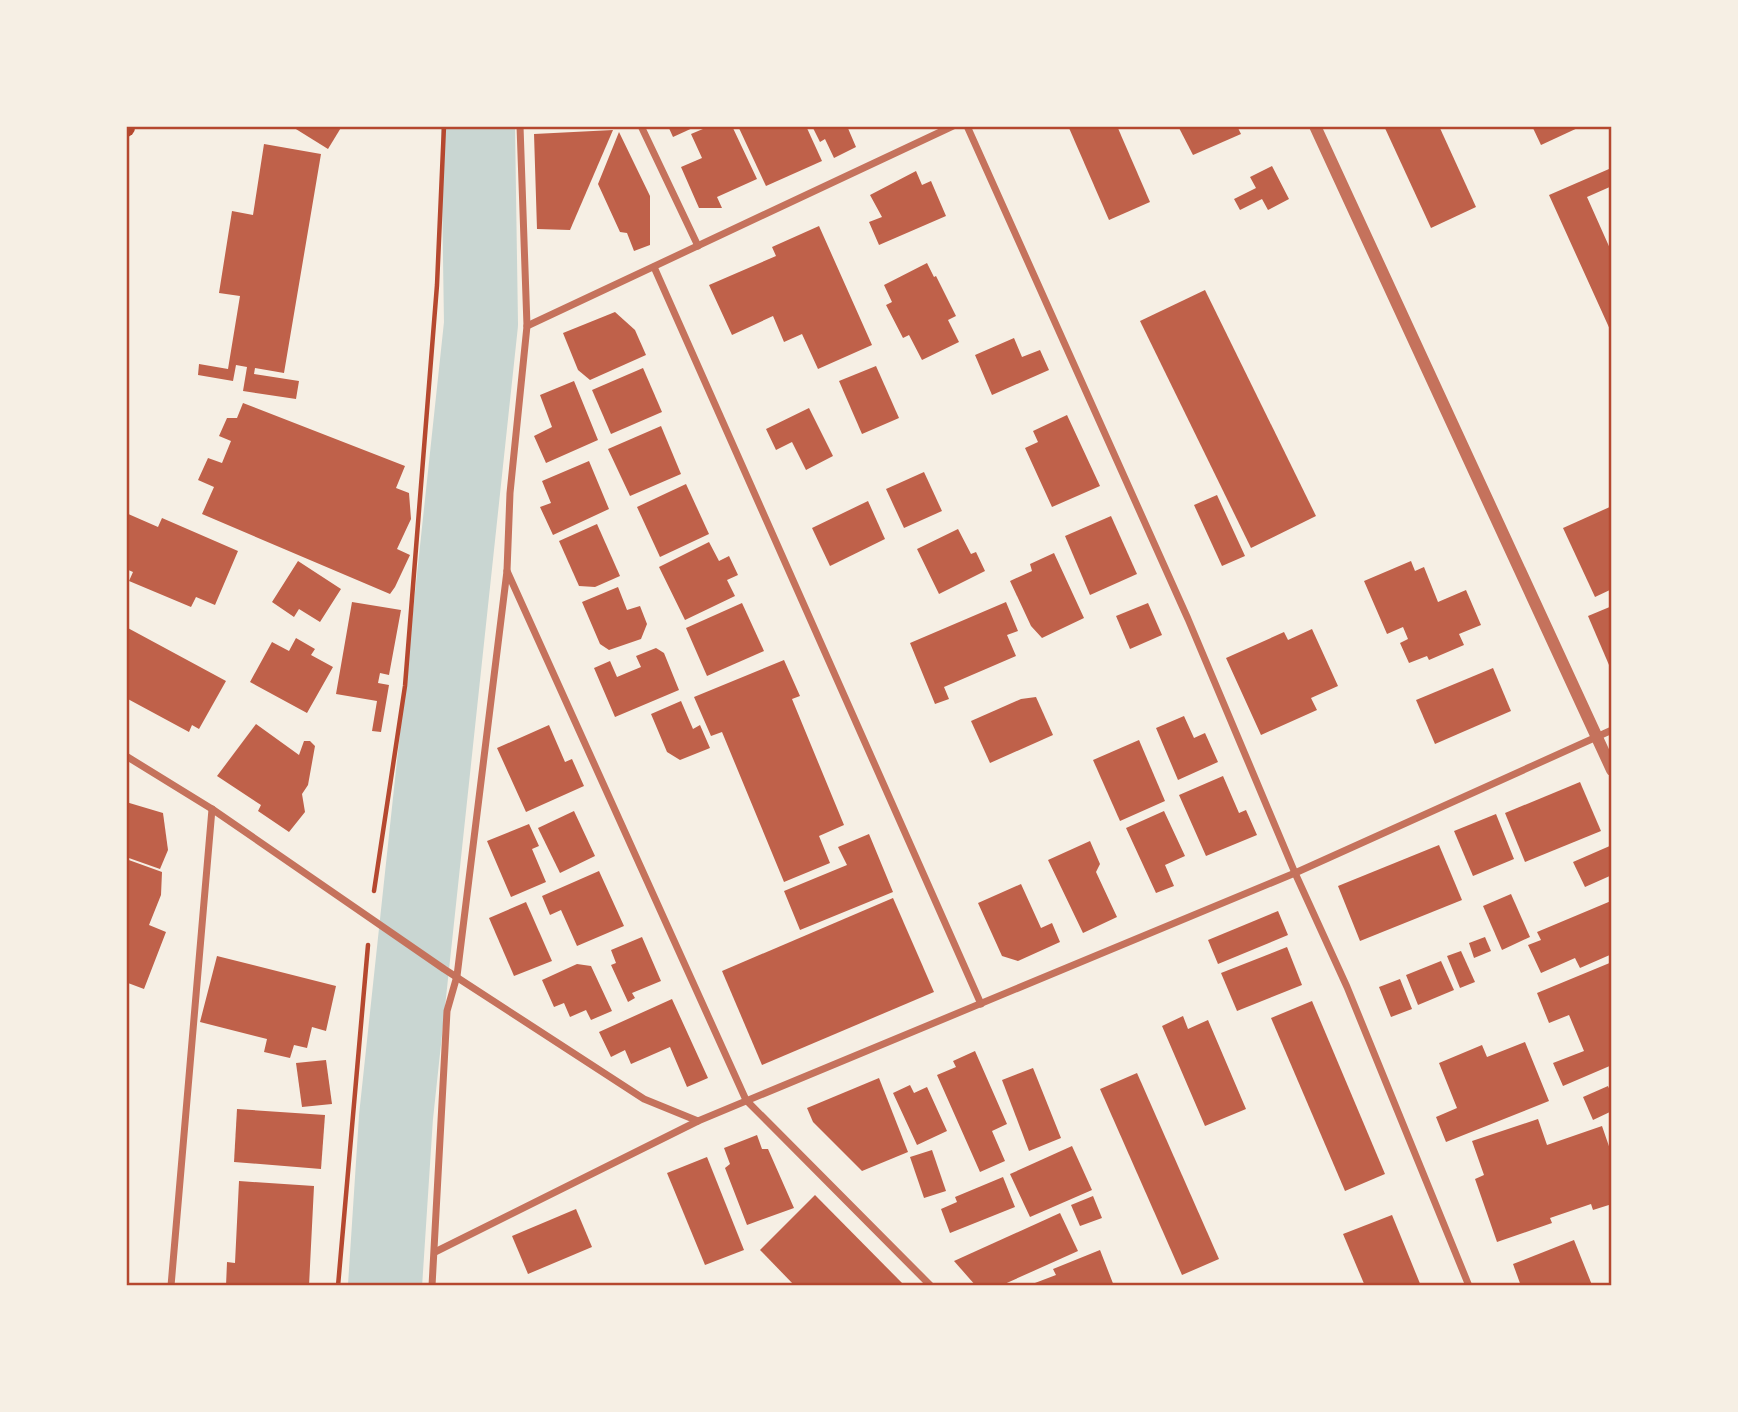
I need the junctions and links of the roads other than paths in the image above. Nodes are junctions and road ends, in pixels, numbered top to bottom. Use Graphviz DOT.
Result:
graph roads {
  1 [pos="520,126"];
  2 [pos="641,126"];
  3 [pos="953,126"];
  4 [pos="967,126"];
  5 [pos="1315,126"];
  6 [pos="698,246"];
  7 [pos="654,267"];
  8 [pos="527,327"];
  9 [pos="506,571"];
  10 [pos="1612,730"];
  11 [pos="1598,736"];
  12 [pos="126,756"];
  13 [pos="1612,770"];
  14 [pos="212,809"];
  15 [pos="1295,873"];
  16 [pos="457,976"];
  17 [pos="981,1004"];
  18 [pos="746,1100"];
  19 [pos="698,1121"];
  20 [pos="435,1252"];
  21 [pos="171,1286"];
  22 [pos="432,1286"];
  23 [pos="931,1286"];
  24 [pos="1469,1286"];
  1 -- 8 [label="street"];
  2 -- 6 [label="street"];
  3 -- 6 [label="street"];
  4 -- 15 [label="street"];
  5 -- 11 [label="street"];
  6 -- 7 [label="street"];
  7 -- 8 [label="street"];
  7 -- 17 [label="street"];
  8 -- 9 [label="street"];
  9 -- 16 [label="street"];
  9 -- 18 [label="street"];
  10 -- 11 [label="street"];
  11 -- 13 [label="street"];
  11 -- 15 [label="street"];
  12 -- 14 [label="street"];
  14 -- 16 [label="street"];
  14 -- 21 [label="street"];
  15 -- 17 [label="street"];
  15 -- 24 [label="street"];
  16 -- 19 [label="street"];
  16 -- 20 [label="street"];
  17 -- 18 [label="street"];
  18 -- 19 [label="street"];
  18 -- 23 [label="street"];
  19 -- 20 [label="street"];
  20 -- 22 [label="street"];
}
